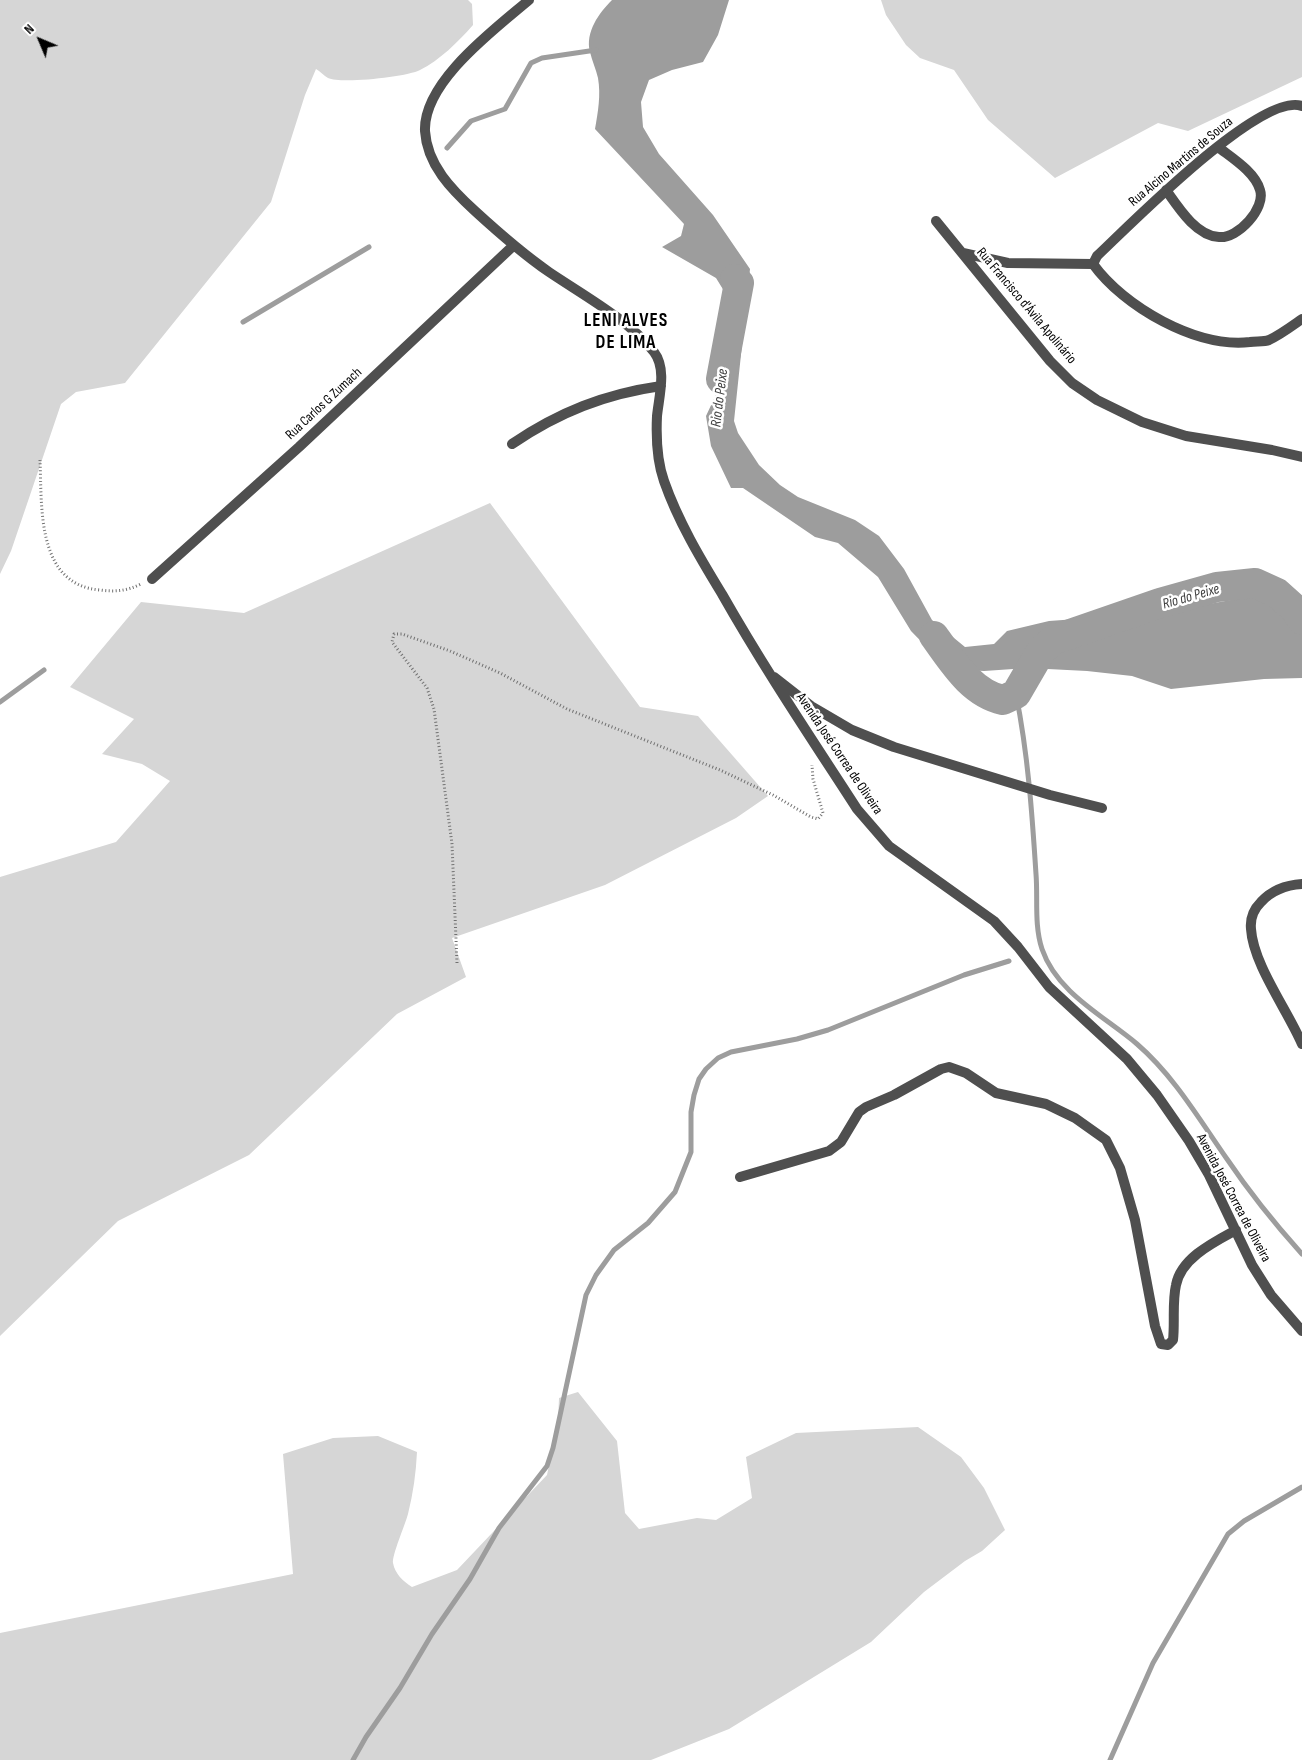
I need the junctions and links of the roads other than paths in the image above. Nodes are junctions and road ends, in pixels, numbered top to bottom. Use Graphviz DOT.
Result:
graph roads {
  1 [pos="529,0"];
  2 [pos="1302,106"];
  3 [pos="1218,147"];
  4 [pos="1166,190"];
  5 [pos="936,221"];
  6 [pos="513,246"];
  7 [pos="963,253"];
  8 [pos="1093,264"];
  9 [pos="1302,319"];
  10 [pos="660,386"];
  11 [pos="512,444"];
  12 [pos="1302,457"];
  13 [pos="152,579"];
  14 [pos="766,670"];
  15 [pos="1102,808"];
  16 [pos="1302,884"];
  17 [pos="1302,1044"];
  18 [pos="740,1177"];
  19 [pos="1236,1230"];
  20 [pos="1302,1331"];
  1 -- 6 [label="street, Avenida José Correa de Oliveira"];
  2 -- 3 [label="street, Rua Alcino Martins de Souza"];
  3 -- 4 [label="street, Rua Alcino Martins de Souza"];
  3 -- 4 [label="street"];
  4 -- 8 [label="street, Rua Alcino Martins de Souza"];
  5 -- 7 [label="street, Rua Francisco d'Ávila Apolinário"];
  6 -- 10 [label="street, Avenida José Correa de Oliveira"];
  6 -- 13 [label="street, Rua Carlos G Zumach"];
  7 -- 8 [label="street"];
  7 -- 12 [label="street, Rua Francisco d'Ávila Apolinário"];
  8 -- 9 [label="street"];
  10 -- 11 [label="street"];
  10 -- 14 [label="street, Avenida José Correa de Oliveira"];
  14 -- 15 [label="street"];
  14 -- 19 [label="street, Avenida José Correa de Oliveira"];
  16 -- 17 [label="street"];
  18 -- 19 [label="street"];
  19 -- 20 [label="street, Avenida José Correa de Oliveira"];
}
